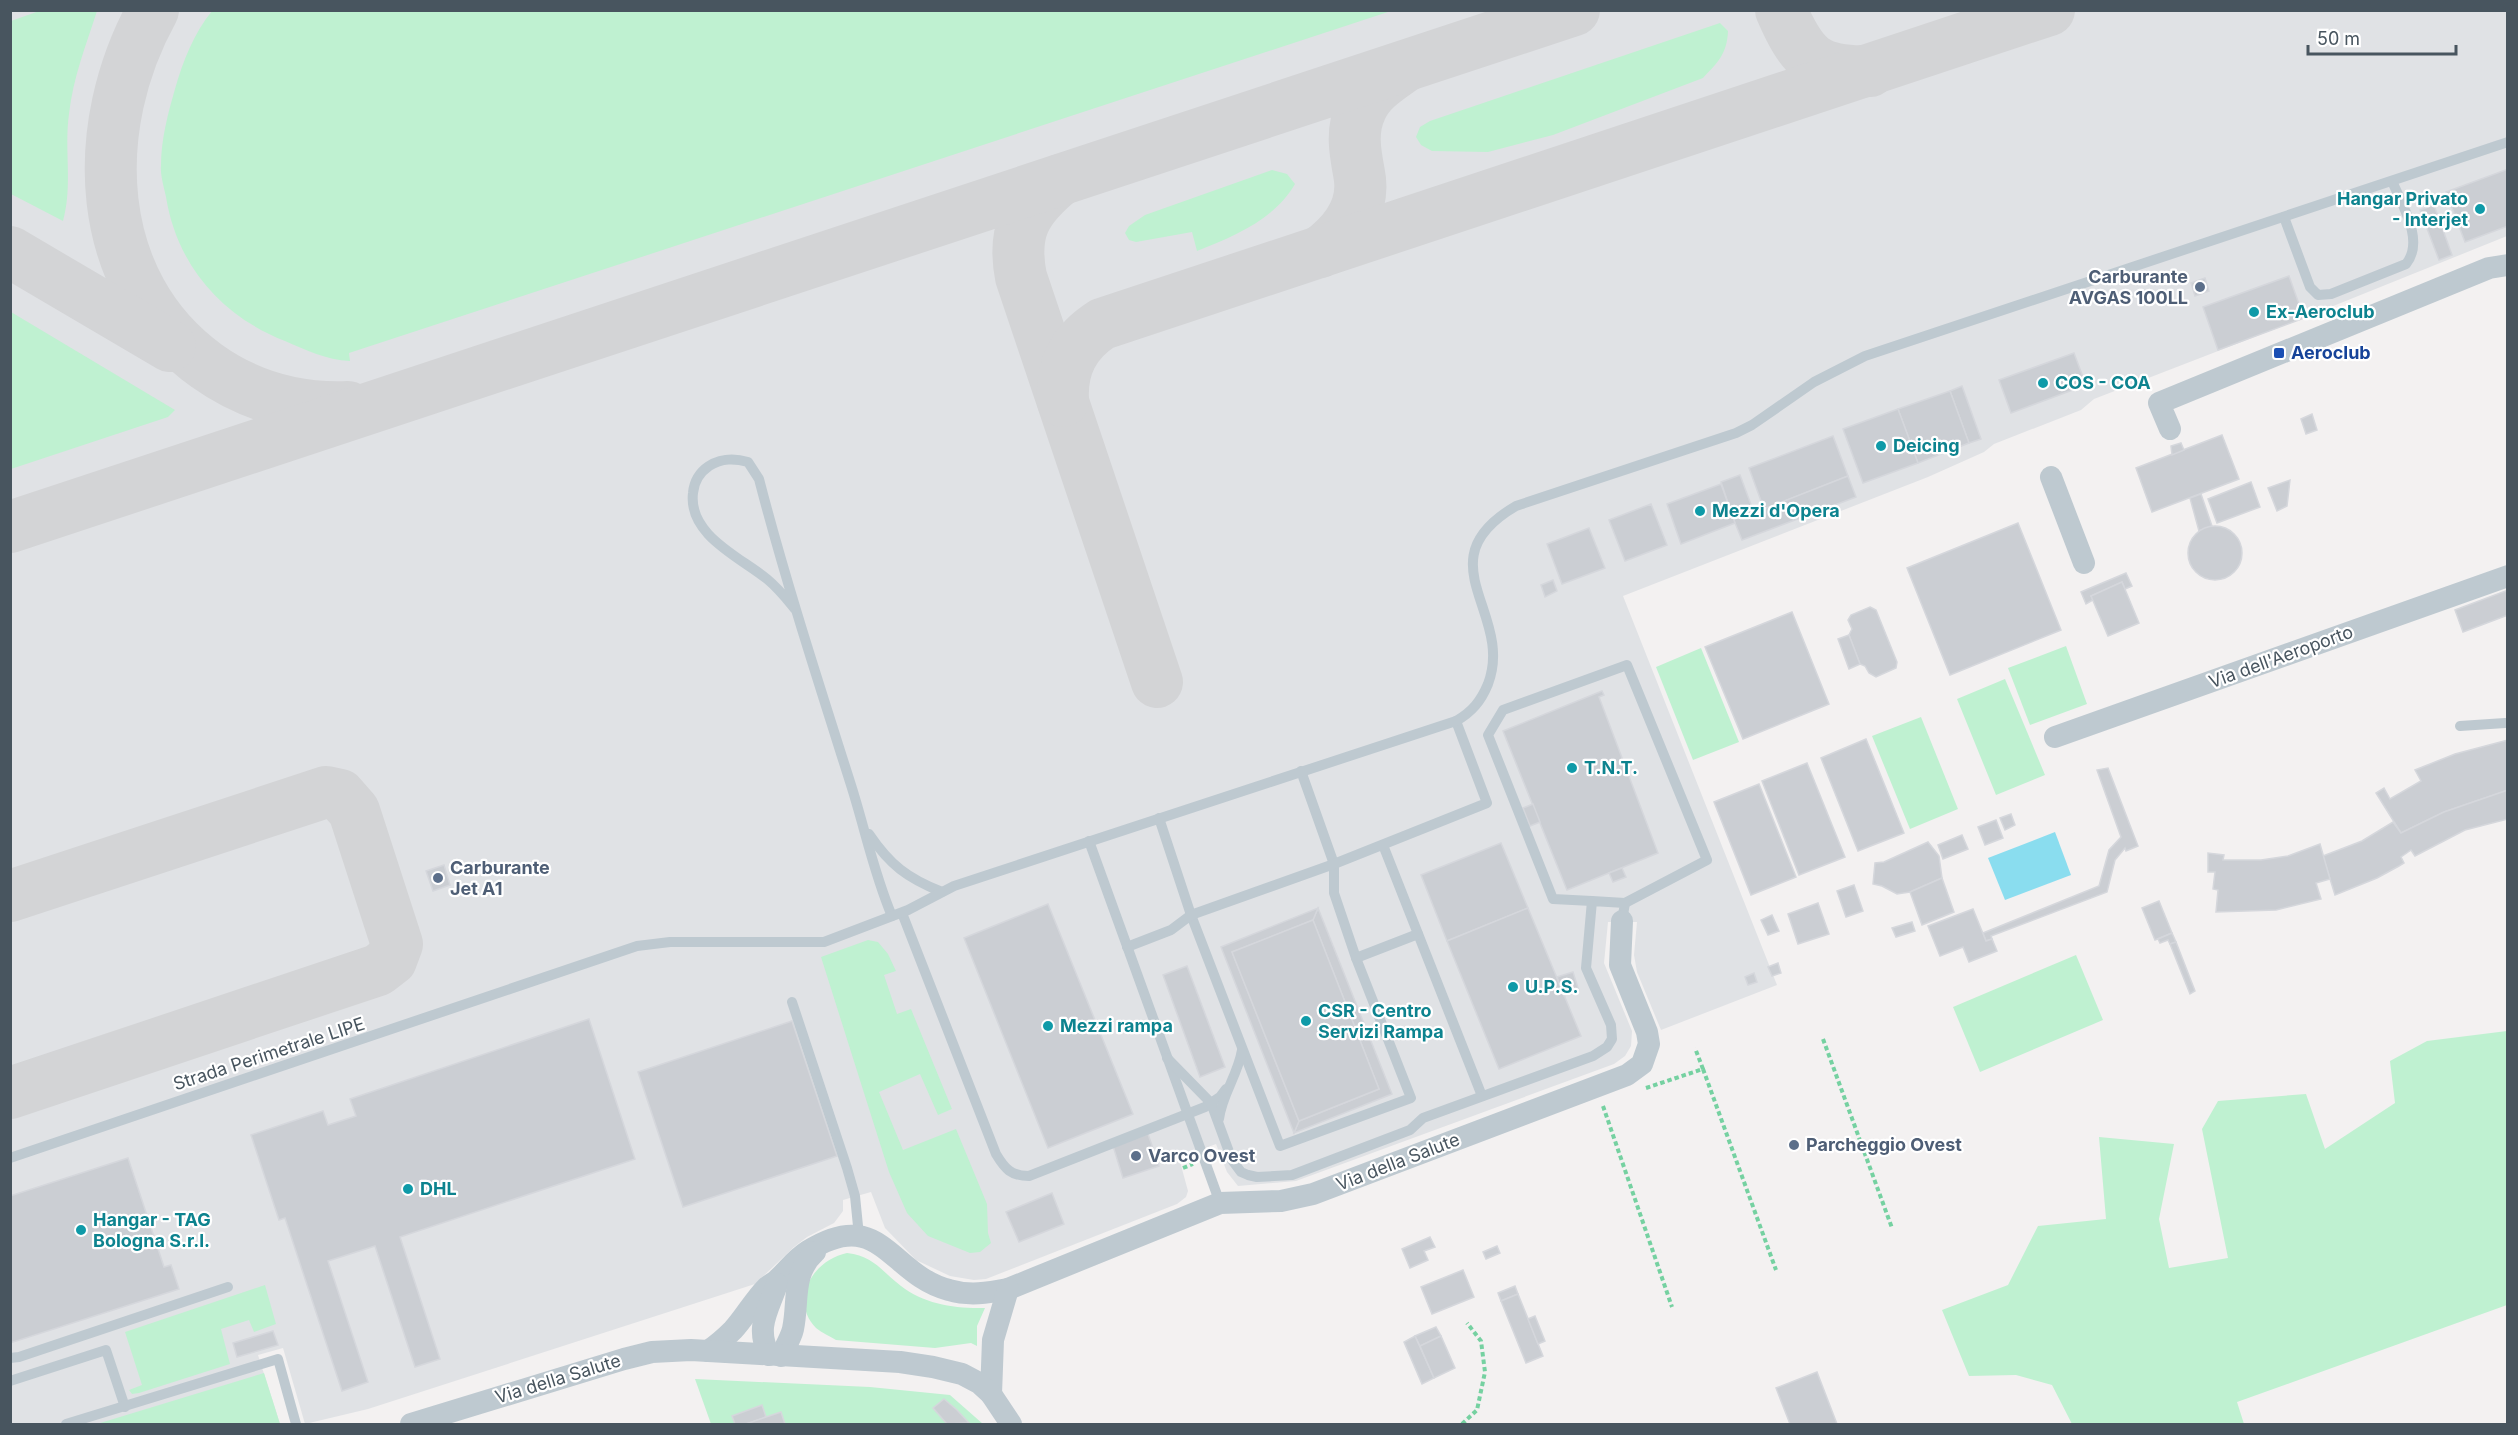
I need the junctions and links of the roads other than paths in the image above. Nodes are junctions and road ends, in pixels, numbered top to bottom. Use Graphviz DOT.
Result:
graph roads {
  1 [pos="2508,142"];
  2 [pos="2392,181"];
  3 [pos="2284,217"];
  4 [pos="2508,266"];
  5 [pos="2170,429"];
  6 [pos="2051,477"];
  7 [pos="2084,563"];
  8 [pos="2508,576"];
  9 [pos="795,609"];
  10 [pos="1456,721"];
  11 [pos="2505,723"];
  12 [pos="2460,726"];
  13 [pos="2055,737"];
  14 [pos="1301,771"];
  15 [pos="861,814"];
  16 [pos="1159,818"];
  17 [pos="1089,841"];
  18 [pos="1383,845"];
  19 [pos="1334,864"];
  20 [pos="942,892"];
  21 [pos="1592,901"];
  22 [pos="1624,912"];
  23 [pos="897,914"];
  24 [pos="1191,915"];
  25 [pos="1418,934"];
  26 [pos="1127,947"];
  27 [pos="1356,958"];
  28 [pos="792,1002"];
  29 [pos="1242,1049"];
  30 [pos="1167,1058"];
  31 [pos="1226,1089"];
  32 [pos="1482,1096"];
  33 [pos="1211,1102"];
  34 [pos="1187,1114"];
  35 [pos="1219,1124"];
  36 [pos="10,1158"];
  37 [pos="1220,1203"];
  38 [pos="860,1236"];
  39 [pos="828,1241"];
  40 [pos="778,1279"];
  41 [pos="228,1287"];
  42 [pos="1008,1289"];
  43 [pos="708,1352"];
  44 [pos="775,1355"];
  45 [pos="10,1358"];
  46 [pos="10,1381"];
  47 [pos="991,1394"];
  48 [pos="125,1407"];
  49 [pos="66,1425"];
  50 [pos="296,1425"];
  51 [pos="411,1425"];
  52 [pos="1011,1425"];
  1 -- 2 [label="lane"];
  2 -- 3 [label="lane"];
  2 -- 3 [label="lane"];
  3 -- 10 [label="lane"];
  4 -- 5 [label="street"];
  6 -- 7 [label="street"];
  8 -- 13 [label="street, Via dell'Aeroporto"];
  9 -- 9 [label="lane"];
  9 -- 15 [label="lane"];
  10 -- 14 [label="lane, Strada Perimetrale LIPE"];
  10 -- 18 [label="lane"];
  11 -- 12 [label="lane"];
  14 -- 16 [label="lane, Strada Perimetrale LIPE"];
  14 -- 19 [label="lane"];
  15 -- 20 [label="lane"];
  15 -- 23 [label="lane"];
  16 -- 17 [label="lane, Strada Perimetrale LIPE"];
  16 -- 24 [label="lane"];
  17 -- 20 [label="lane, Strada Perimetrale LIPE"];
  17 -- 26 [label="lane"];
  18 -- 19 [label="lane"];
  18 -- 25 [label="lane"];
  19 -- 24 [label="lane"];
  19 -- 27 [label="lane"];
  20 -- 23 [label="lane, Strada Perimetrale LIPE"];
  21 -- 22 [label="lane"];
  21 -- 22 [label="lane"];
  21 -- 32 [label="lane"];
  22 -- 37 [label="street, Via della Salute"];
  23 -- 34 [label="lane"];
  23 -- 36 [label="lane, Strada Perimetrale LIPE"];
  24 -- 26 [label="lane"];
  24 -- 29 [label="lane"];
  25 -- 27 [label="lane"];
  25 -- 32 [label="lane"];
  26 -- 30 [label="lane"];
  27 -- 29 [label="lane"];
  28 -- 38 [label="lane"];
  29 -- 31 [label="lane"];
  30 -- 33 [label="lane"];
  30 -- 34 [label="lane"];
  31 -- 33 [label="lane"];
  31 -- 35 [label="lane"];
  32 -- 35 [label="lane"];
  33 -- 34 [label="lane"];
  33 -- 35 [label="lane"];
  34 -- 37 [label="lane"];
  37 -- 42 [label="street, Via della Salute"];
  38 -- 39 [label="street"];
  38 -- 42 [label="street, Via della Salute"];
  39 -- 40 [label="street"];
  39 -- 44 [label="street"];
  40 -- 43 [label="street"];
  40 -- 44 [label="street"];
  41 -- 45 [label="lane"];
  42 -- 47 [label="street"];
  43 -- 44 [label="street, Via della Salute"];
  43 -- 51 [label="street, Via della Salute"];
  44 -- 47 [label="street, Via della Salute"];
  46 -- 48 [label="lane"];
  47 -- 52 [label="street, Via della Salute"];
  48 -- 49 [label="lane"];
  48 -- 50 [label="lane"];
}
